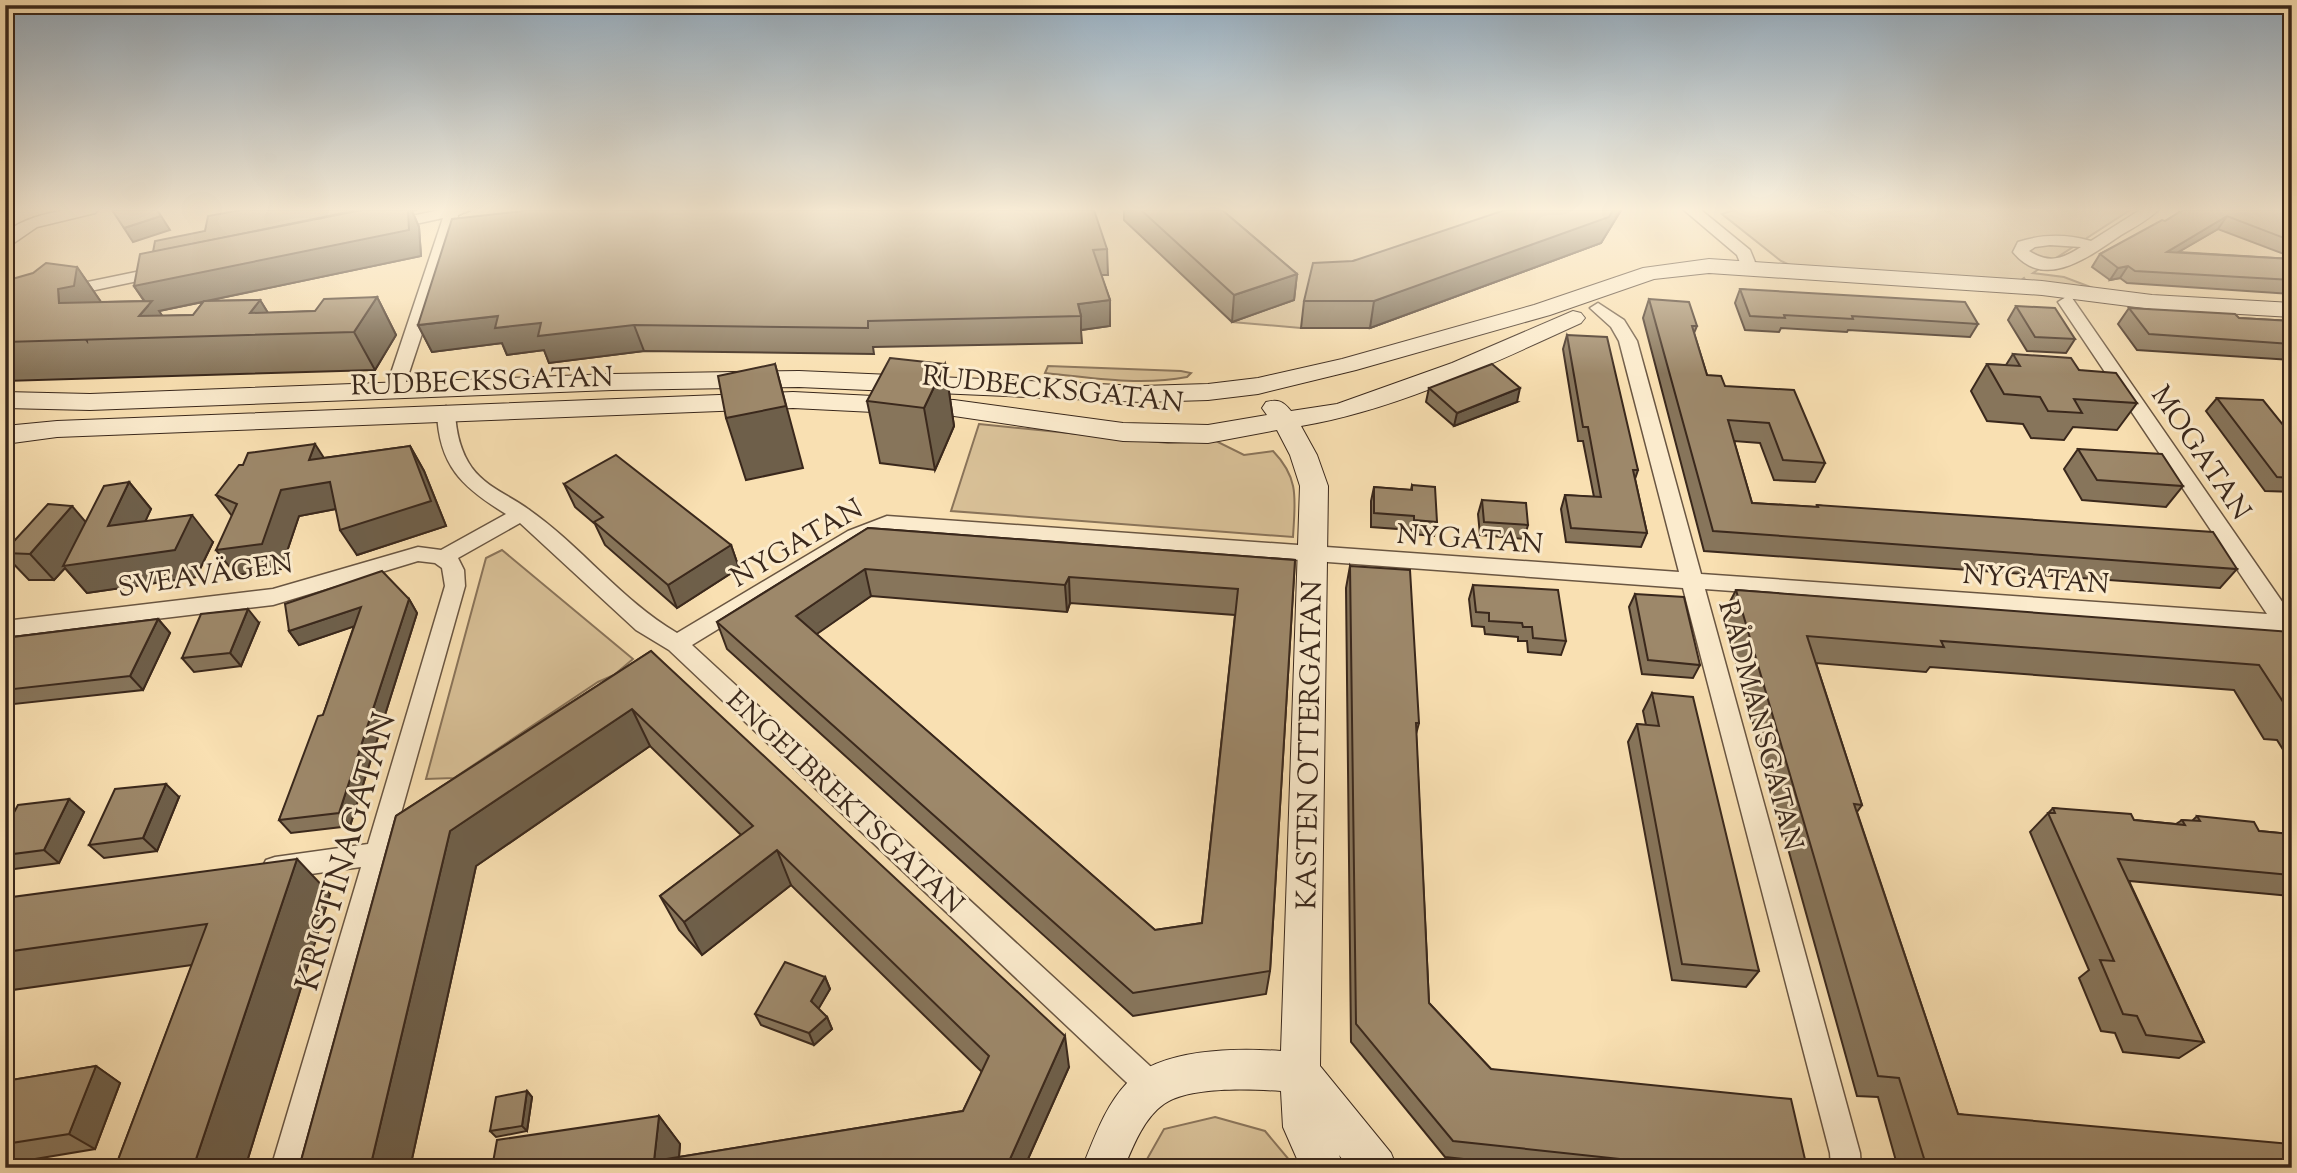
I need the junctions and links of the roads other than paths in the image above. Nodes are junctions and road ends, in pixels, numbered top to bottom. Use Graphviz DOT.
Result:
graph roads {
  1 [pos="437,265"];
  2 [pos="1749,267"];
  3 [pos="178,268"];
  4 [pos="6,301"];
  5 [pos="2066,302"];
  6 [pos="2152,302"];
  7 [pos="1598,308"];
  8 [pos="2292,310"];
  9 [pos="1258,386"];
  10 [pos="394,391"];
  11 [pos="5,400"];
  12 [pos="446,412"];
  13 [pos="1287,423"];
  14 [pos="5,435"];
  15 [pos="522,514"];
  16 [pos="1313,555"];
  17 [pos="443,558"];
  18 [pos="1693,582"];
  19 [pos="2289,627"];
  20 [pos="5,629"];
  21 [pos="677,644"];
  22 [pos="417,813"];
  23 [pos="387,823"];
  24 [pos="377,854"];
  25 [pos="253,871"];
  26 [pos="1300,1073"];
  27 [pos="1152,1087"];
  28 [pos="286,1168"];
  29 [pos="1103,1168"];
  30 [pos="1322,1168"];
  31 [pos="1376,1168"];
  32 [pos="1846,1168"];
  1 -- 10 [label="street"];
  2 -- 6 [label="main road, RUDBECKSGATAN"];
  2 -- 9 [label="main road, RUDBECKSGATAN"];
  3 -- 4 [label="street"];
  5 -- 6 [label="main road, RUDBECKSGATAN"];
  5 -- 7 [label="main road, RUDBECKSGATAN"];
  5 -- 19 [label="street, MOGATAN"];
  6 -- 8 [label="main road, RUDBECKSGATAN"];
  7 -- 13 [label="main road, RUDBECKSGATAN"];
  7 -- 18 [label="street, RÅDMANSGATAN"];
  9 -- 10 [label="main road, RUDBECKSGATAN"];
  9 -- 13 [label="main road, KASTEN OTTERGATAN"];
  10 -- 11 [label="main road, RUDBECKSGATAN"];
  12 -- 13 [label="main road, RUDBECKSGATAN"];
  12 -- 14 [label="main road, RUDBECKSGATAN"];
  12 -- 15 [label="street, ENGELBREKTSGATAN"];
  13 -- 16 [label="main road, KASTEN OTTERGATAN"];
  15 -- 17 [label="street"];
  15 -- 21 [label="street, ENGELBREKTSGATAN"];
  16 -- 18 [label="street, NYGATAN"];
  16 -- 21 [label="street, NYGATAN"];
  16 -- 26 [label="main road, KASTEN OTTERGATAN"];
  17 -- 20 [label="street, SVEAVÄGEN"];
  17 -- 23 [label="street, KRISTINAGATAN"];
  18 -- 19 [label="street, NYGATAN"];
  18 -- 32 [label="street, RÅDMANSGATAN"];
  21 -- 27 [label="street, ENGELBREKTSGATAN"];
  22 -- 23 [label="street"];
  23 -- 24 [label="street, KRISTINAGATAN"];
  24 -- 25 [label="street"];
  24 -- 28 [label="street, KRISTINAGATAN"];
  26 -- 27 [label="main road"];
  26 -- 30 [label="main road"];
  26 -- 31 [label="main road"];
  27 -- 29 [label="main road"];
}
